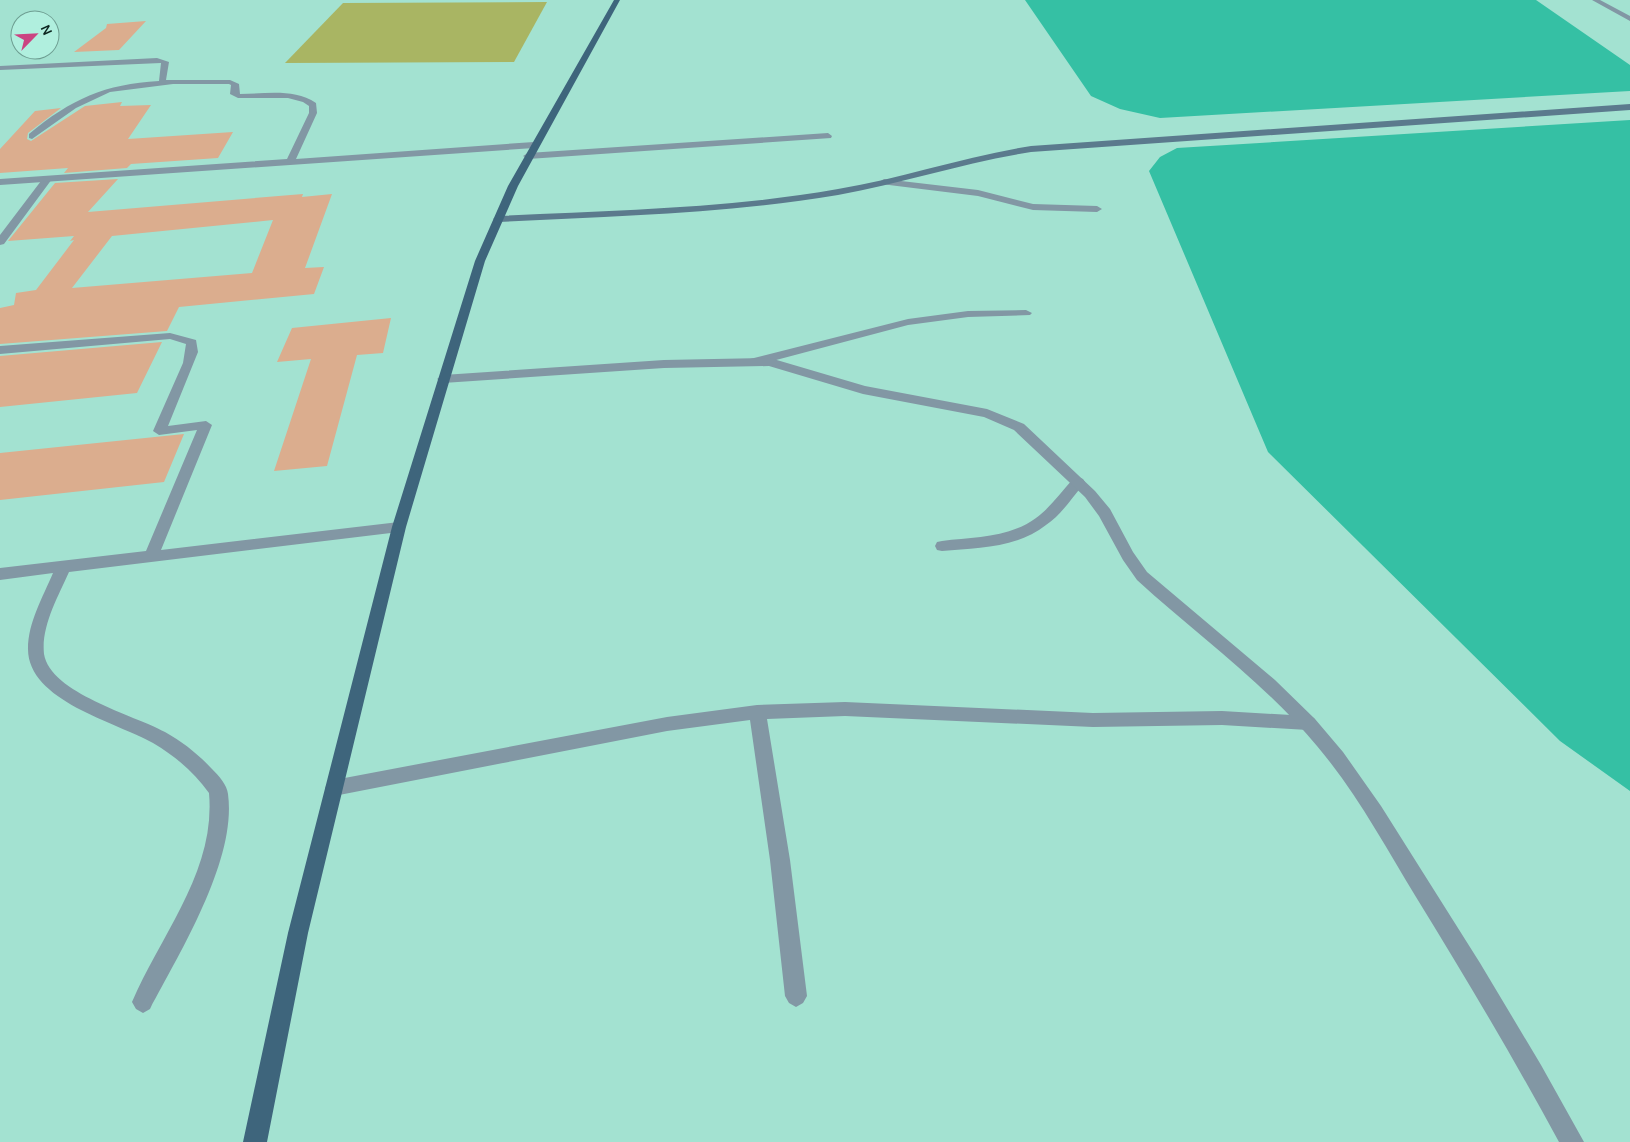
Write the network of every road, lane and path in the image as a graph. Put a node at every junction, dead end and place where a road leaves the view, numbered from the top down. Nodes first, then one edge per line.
1 (617, 0) edge
2 (1595, 0) edge
3 (1630, 19) edge
4 (0, 68) edge
5 (170, 83) junction
6 (1630, 107) edge
7 (32, 136) dead end
8 (828, 136) dead end
9 (531, 151) junction
10 (290, 162) junction
11 (47, 179) junction
12 (0, 182) edge
13 (884, 182) junction
14 (1097, 208) dead end
15 (498, 219) junction
16 (0, 242) edge
17 (1026, 313) dead end
18 (0, 350) edge
19 (754, 362) junction
20 (443, 379) junction
21 (1078, 482) junction
22 (399, 527) junction
23 (942, 546) dead end
24 (151, 556) junction
25 (62, 567) junction
26 (0, 574) edge
27 (757, 712) junction
28 (1308, 724) junction
29 (334, 788) junction
30 (796, 996) dead end
31 (142, 1002) dead end
32 (255, 1142) edge
33 (1572, 1142) edge

1 - 9 main road
2 - 3 street
4 - 5 street
5 - 7 street
5 - 10 street
6 - 13 street
8 - 9 street
9 - 10 street
9 - 15 main road
10 - 11 street
11 - 12 street
11 - 16 street
13 - 14 street
13 - 15 street
15 - 20 main road
17 - 19 street
18 - 24 street
19 - 20 street
19 - 21 street
20 - 22 main road
21 - 23 street
21 - 28 street
22 - 24 street
22 - 29 main road
24 - 25 street
25 - 26 street
25 - 31 street
27 - 28 street
27 - 29 street
27 - 30 street
28 - 33 street
29 - 32 main road

